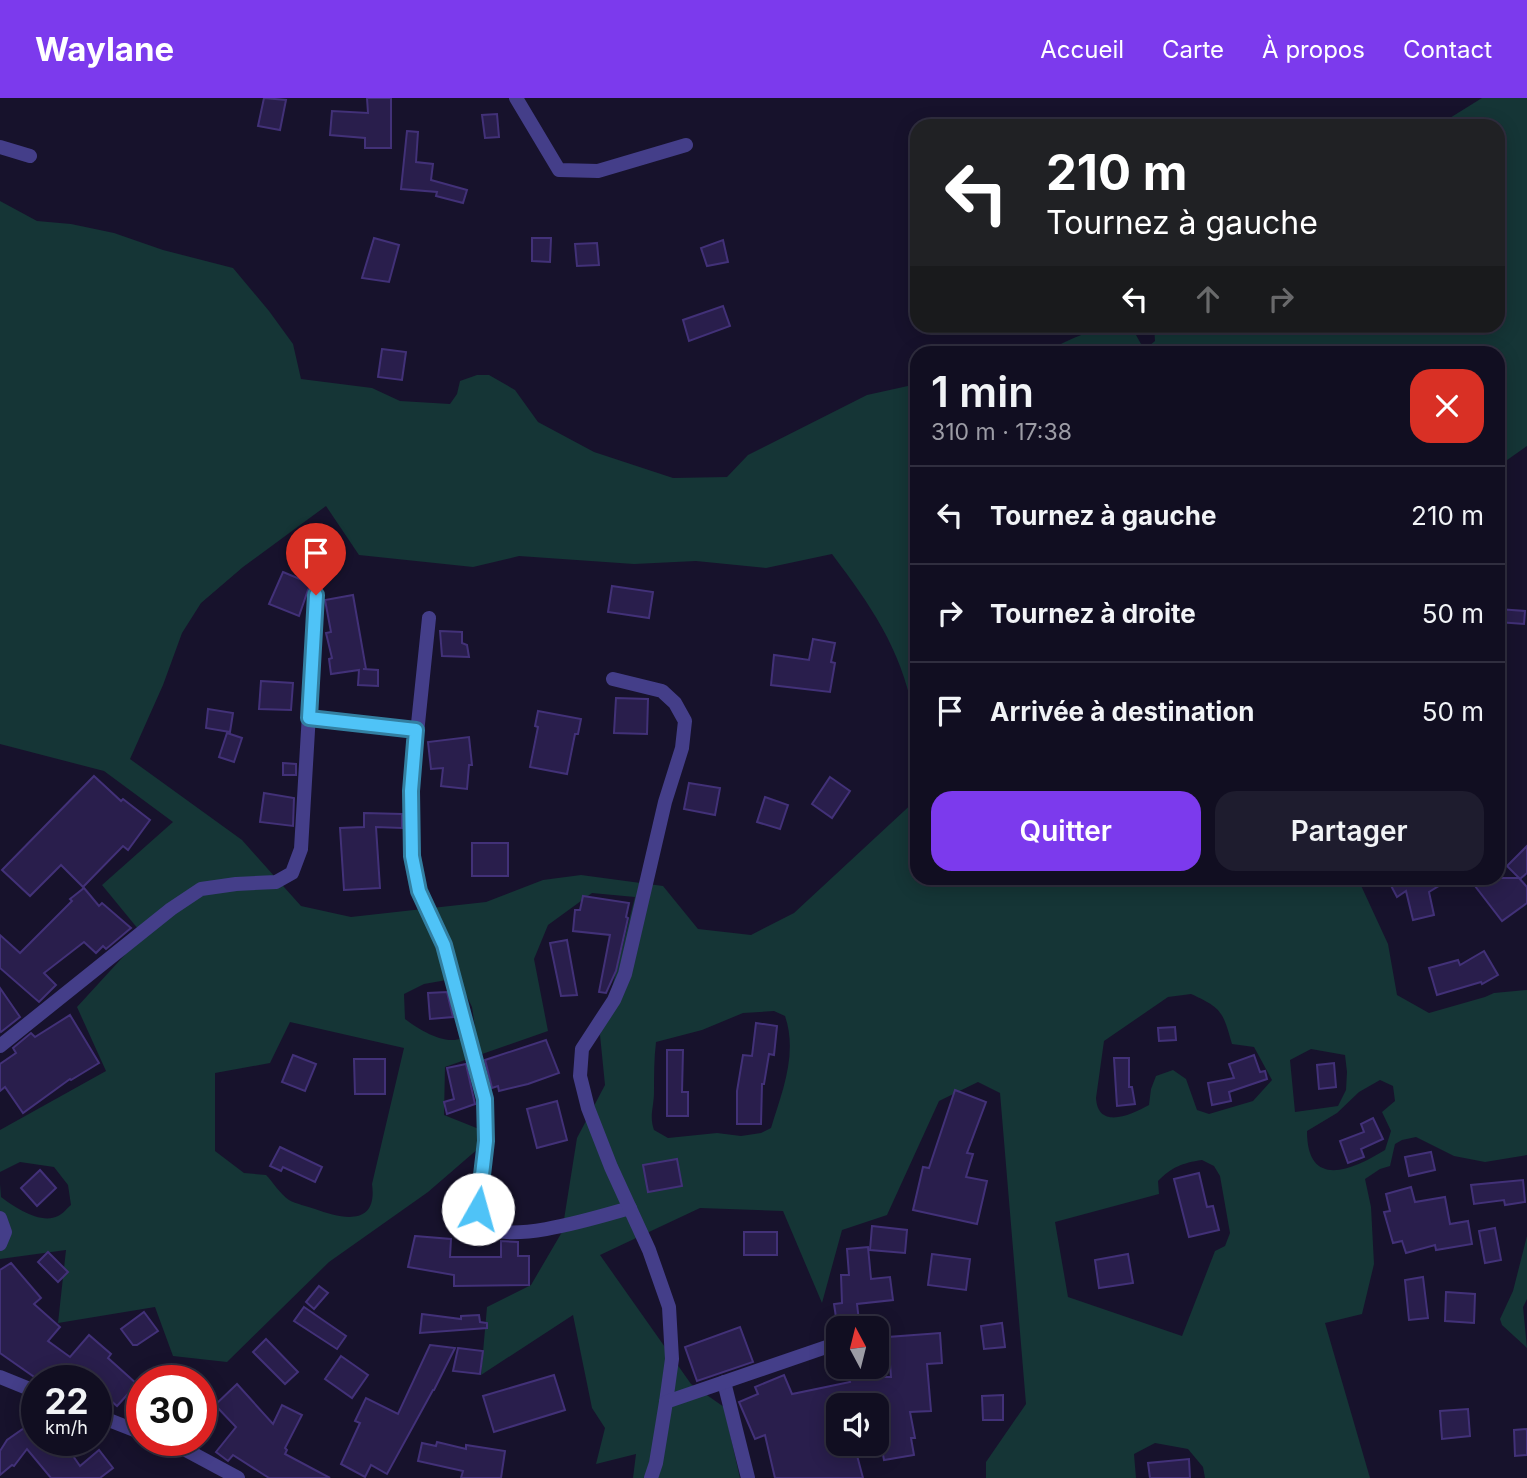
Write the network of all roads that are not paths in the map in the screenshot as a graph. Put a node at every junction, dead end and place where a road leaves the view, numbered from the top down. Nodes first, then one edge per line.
1 (516, 98) edge
2 (686, 145) dead end
3 (0, 147) edge
4 (30, 156) dead end
5 (316, 595) dead end
6 (429, 618) dead end
7 (613, 679) dead end
8 (309, 718) junction
9 (416, 730) junction
10 (0, 1046) edge
11 (630, 1208) junction
12 (0, 1218) edge
13 (0, 1244) edge
14 (826, 1347) edge
15 (0, 1377) edge
16 (724, 1382) junction
17 (21, 1386) edge
18 (666, 1402) junction
19 (197, 1456) edge
20 (238, 1478) edge
21 (651, 1478) edge
22 (748, 1478) edge

1 - 2 street
3 - 4 street
5 - 8 street
6 - 9 street
7 - 11 street
8 - 9 street
8 - 10 street
9 - 11 street
11 - 18 street
12 - 13 street
14 - 16 street
15 - 17 street
16 - 18 street
16 - 22 street
18 - 21 street
19 - 20 street

